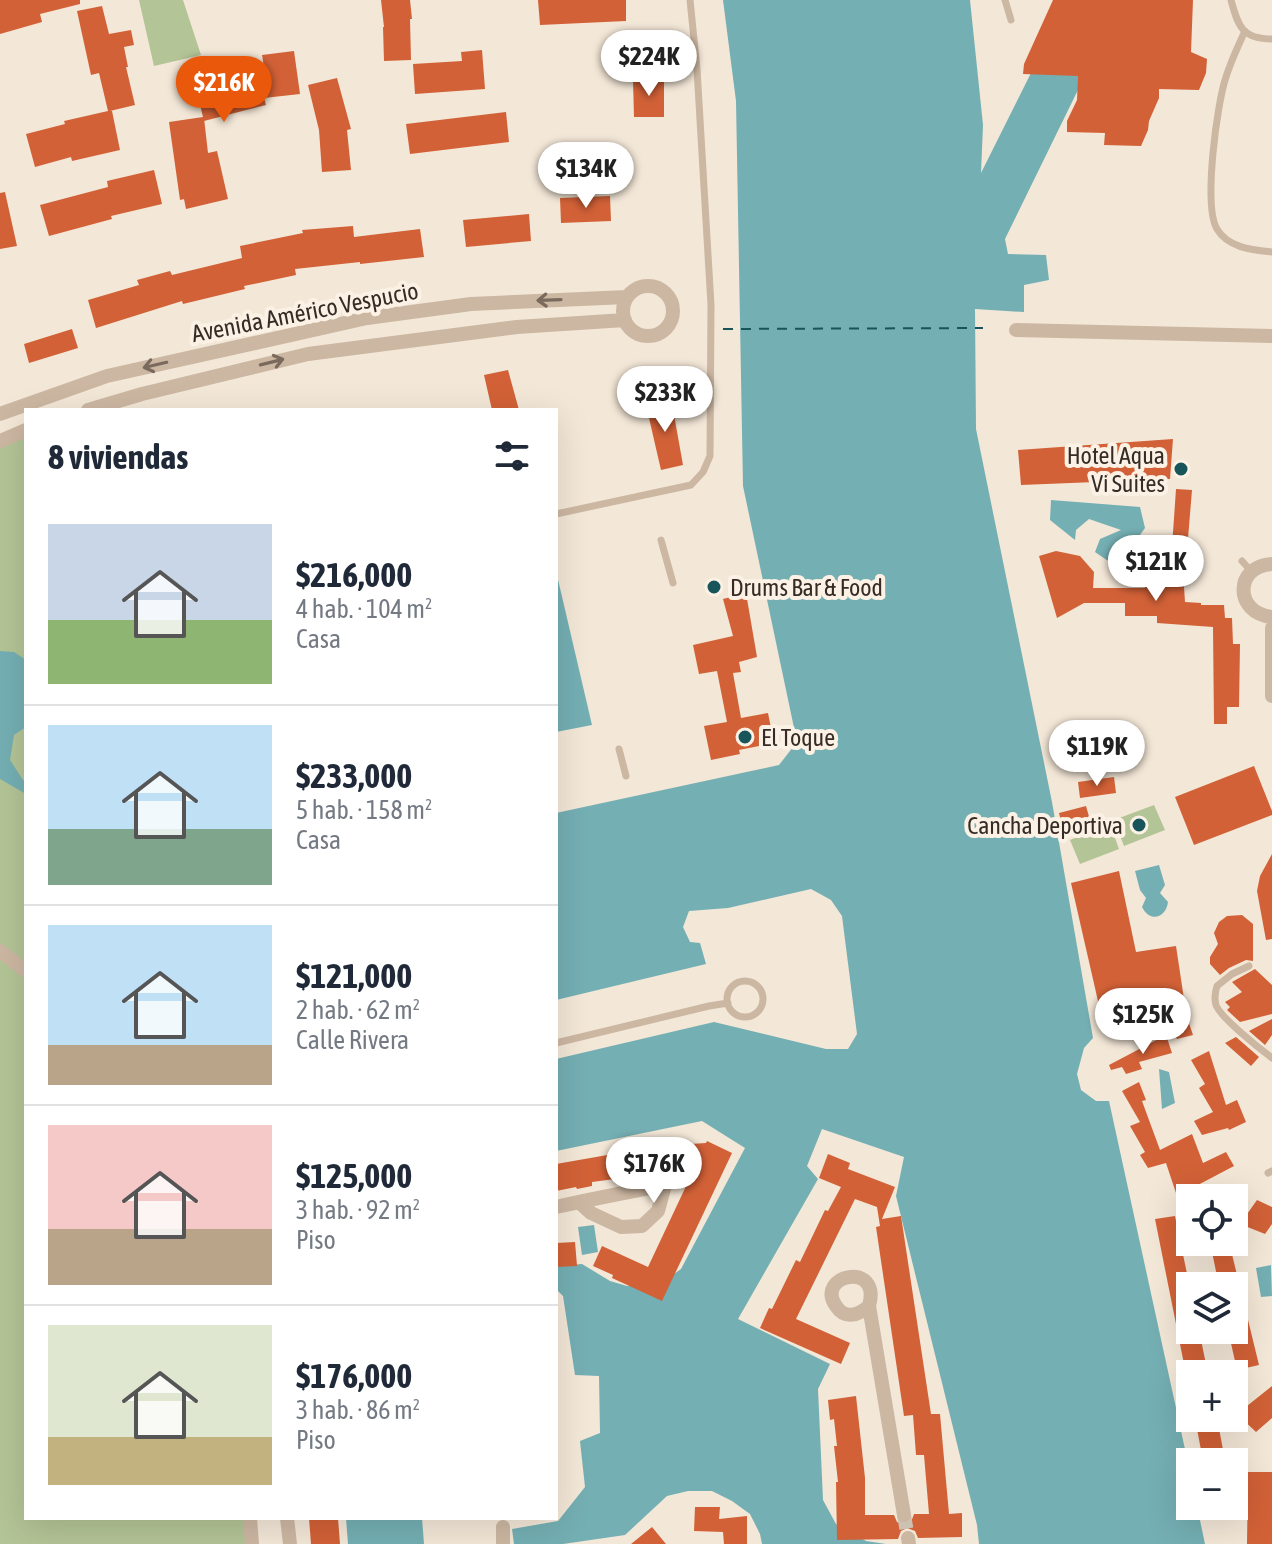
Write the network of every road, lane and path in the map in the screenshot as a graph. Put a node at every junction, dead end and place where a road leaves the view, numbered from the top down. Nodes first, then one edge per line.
1 (690, 0) edge
2 (1005, 0) edge
3 (1231, 0) edge
4 (1011, 20) dead end
5 (1245, 31) junction
6 (1272, 39) edge
7 (1272, 252) edge
8 (627, 297) junction
9 (625, 320) junction
10 (1016, 330) dead end
11 (1272, 336) edge
12 (99, 408) edge
13 (0, 414) edge
14 (24, 431) edge
15 (0, 441) edge
16 (558, 514) edge
17 (661, 540) dead end
18 (1272, 564) edge
19 (673, 583) dead end
20 (1272, 617) edge
21 (1272, 628) edge
22 (1272, 696) edge
23 (619, 749) dead end
24 (626, 776) dead end
25 (0, 951) edge
26 (1249, 966) dead end
27 (24, 969) edge
28 (728, 1003) junction
29 (558, 1043) edge
30 (1272, 1058) edge
31 (579, 1202) junction
32 (558, 1207) edge
33 (869, 1306) dead end
34 (904, 1515) tunnel mouth
35 (250, 1520) edge
36 (287, 1520) edge
37 (503, 1527) dead end
38 (252, 1544) edge
39 (290, 1544) edge
40 (503, 1544) edge

1 - 16 lane
2 - 4 lane
3 - 5 lane
5 - 6 lane
5 - 7 lane
8 - 9 street
8 - 9 street
8 -> 13 street, Avenida Américo Vespucio
12 -> 9 street, Avenida Américo Vespucio
10 - 11 street
14 - 15 street
17 - 19 lane
18 - 20 street
21 - 22 street
23 - 24 lane
25 - 27 street
26 - 30 lane
28 - 28 lane
28 - 29 lane
31 - 31 street
31 - 32 street
33 - 34 street
35 - 38 street
36 - 39 street
37 - 40 street

